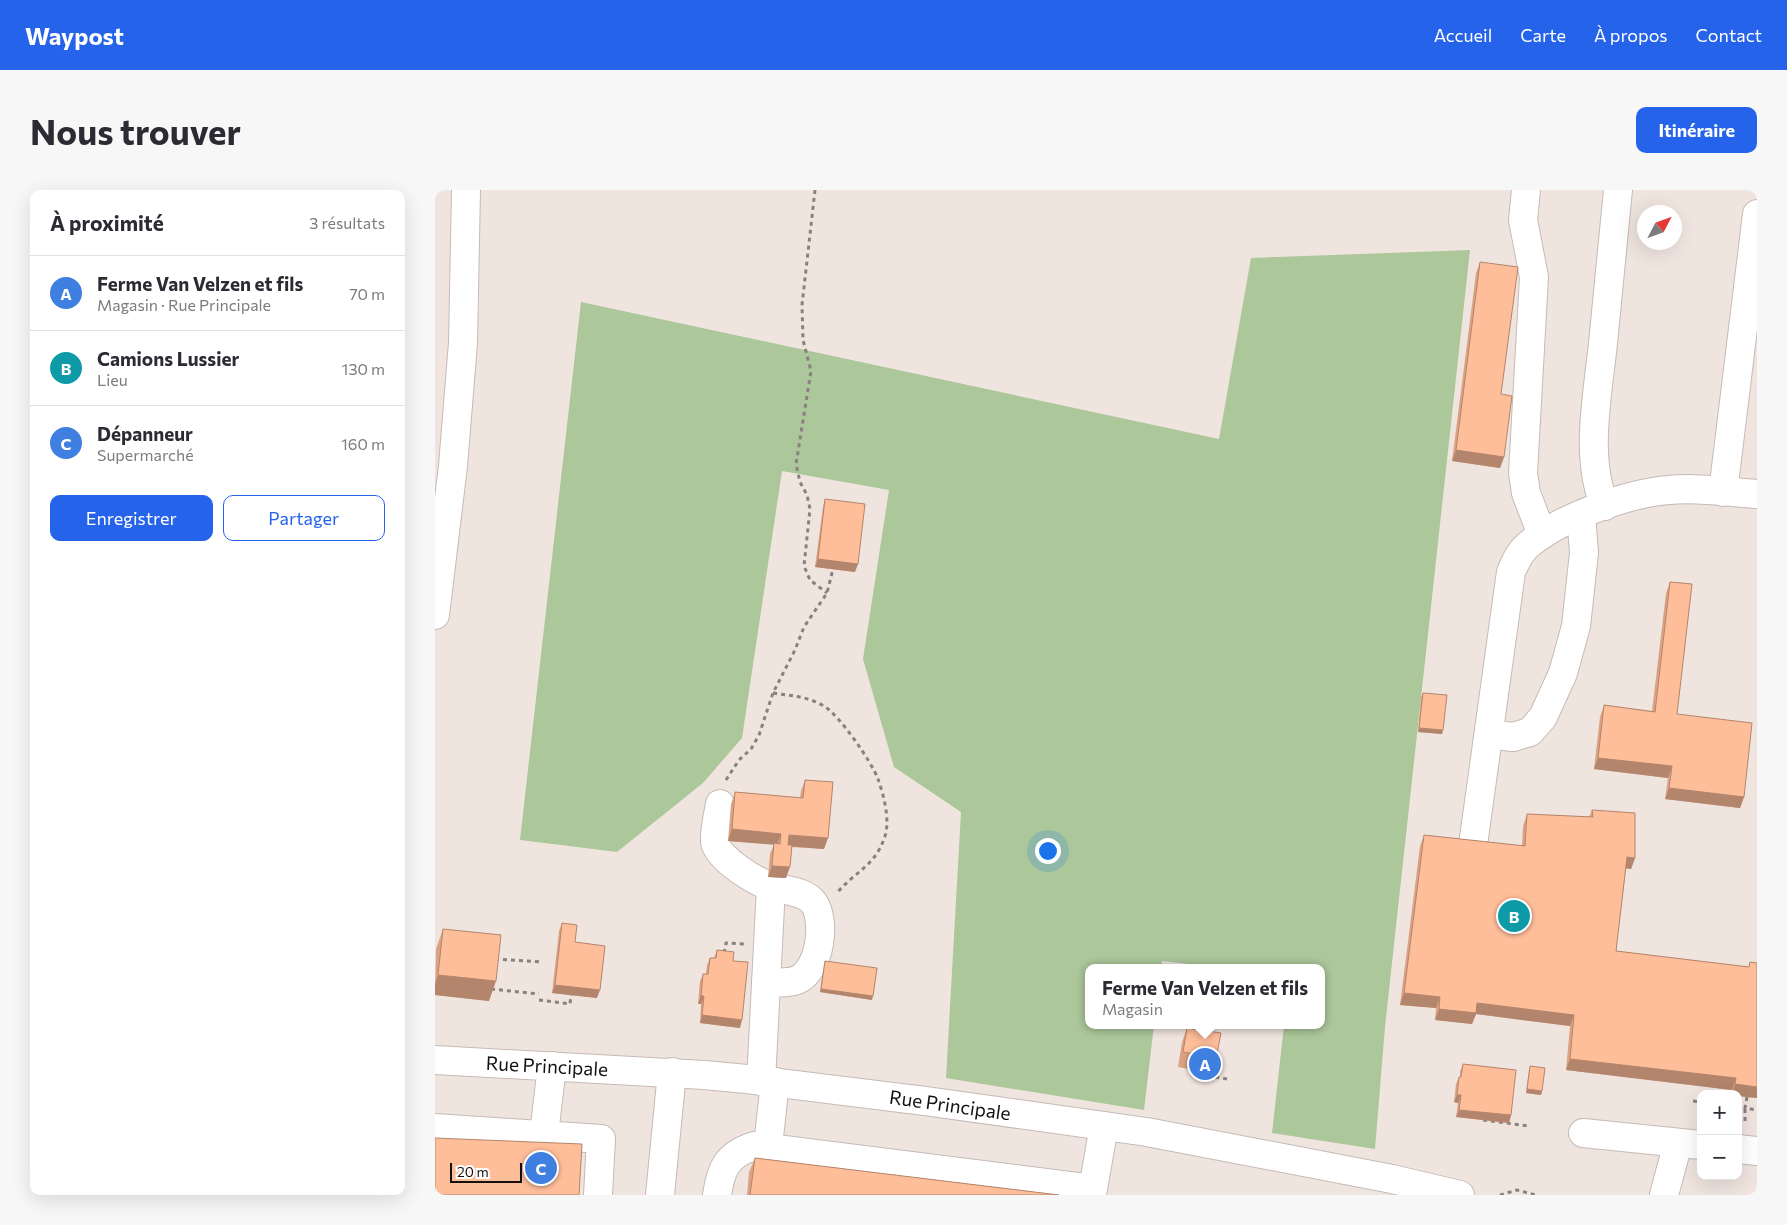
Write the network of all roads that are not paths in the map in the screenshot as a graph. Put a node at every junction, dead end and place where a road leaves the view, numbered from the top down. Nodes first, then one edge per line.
1 (466, 190) edge
2 (1525, 190) edge
3 (1618, 190) edge
4 (1757, 214) edge
5 (1723, 492) junction
6 (1757, 494) edge
7 (442, 497) edge
8 (1593, 510) junction
9 (1542, 535) junction
10 (435, 614) edge
11 (1489, 734) junction
12 (722, 816) road end
13 (1472, 852) edge
14 (771, 887) junction
15 (766, 982) junction
16 (435, 1060) edge
17 (552, 1066) junction
18 (672, 1072) junction
19 (768, 1081) junction
20 (1104, 1126) junction
21 (435, 1128) edge
22 (1583, 1133) dead end
23 (544, 1134) junction
24 (1689, 1144) edge
25 (768, 1146) junction
26 (1742, 1149) edge
27 (1757, 1151) edge
28 (1096, 1192) edge
29 (598, 1195) edge
30 (660, 1195) edge
31 (717, 1195) edge
32 (1460, 1195) edge
33 (1664, 1195) edge

1 - 7 main road
2 - 9 main road
3 - 8 main road
4 - 5 main road
5 - 6 main road
5 - 8 main road
7 - 10 main road
8 - 9 main road
8 - 11 main road
9 - 11 main road
11 - 13 main road
12 - 14 main road
14 - 15 main road
14 - 15 main road
15 - 19 main road
16 - 17 main road, Rue Principale
17 - 18 main road, Rue Principale
17 - 23 main road
18 - 19 main road, Rue Principale
18 - 30 main road
19 - 20 main road, Rue Principale
19 - 25 main road
20 - 28 main road
20 - 32 main road, Rue Principale
21 - 23 main road
22 - 24 main road
23 - 29 main road
24 - 33 main road
25 - 28 main road
25 - 31 main road
26 - 27 main road

